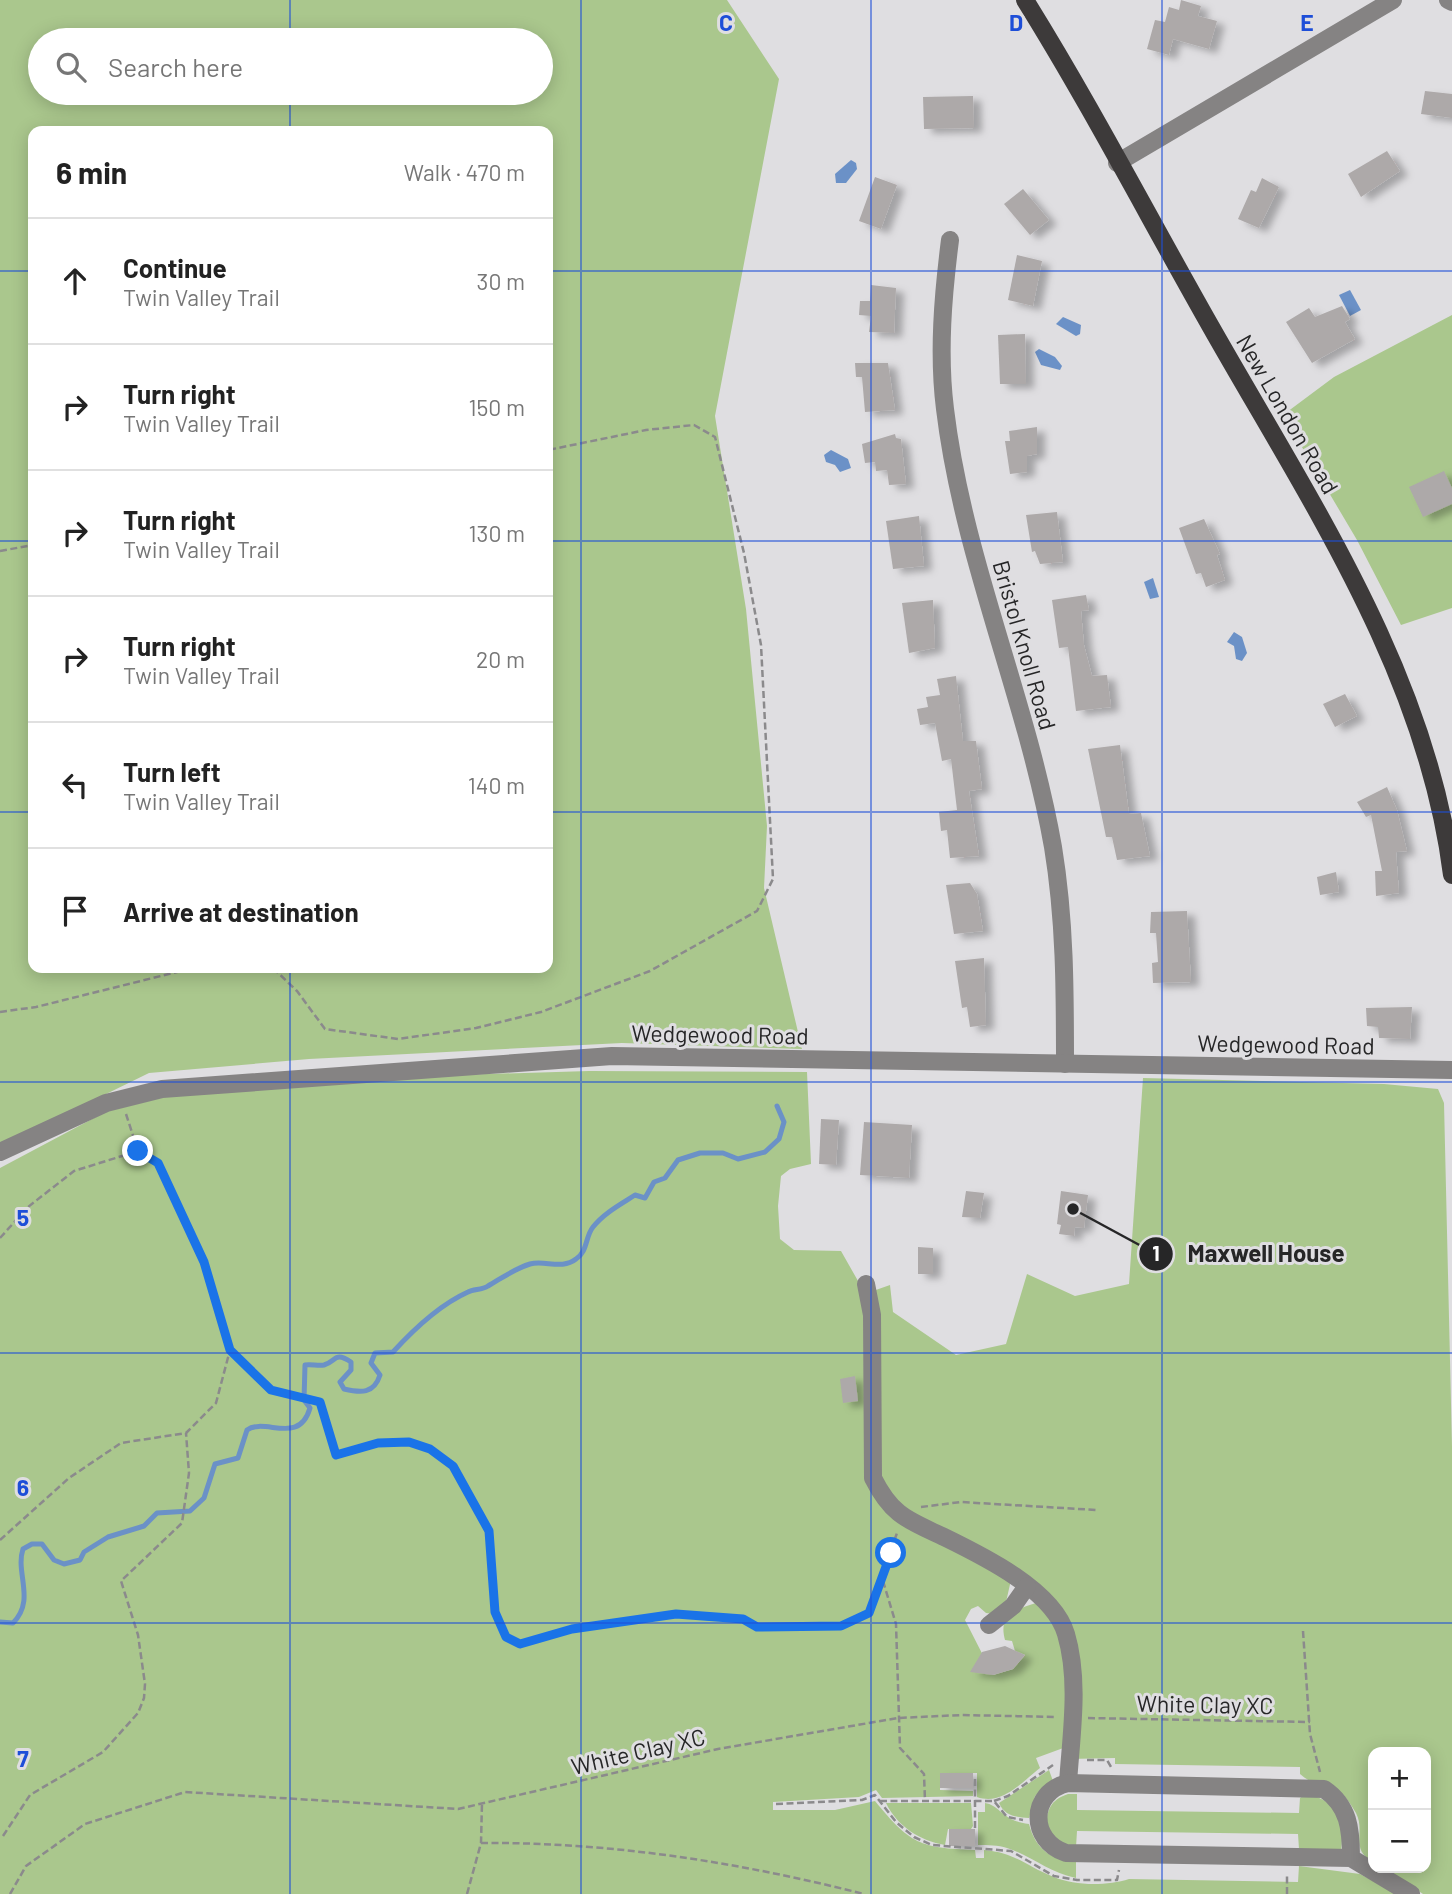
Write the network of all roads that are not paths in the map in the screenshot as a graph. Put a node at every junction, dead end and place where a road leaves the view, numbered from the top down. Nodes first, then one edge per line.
1 (1025, 0) edge
2 (1393, 0) edge
3 (1117, 163) junction
4 (950, 240) dead end
5 (1452, 875) edge
6 (1065, 1065) junction
7 (1452, 1070) edge
8 (0, 1153) edge
9 (866, 1284) dead end
10 (1027, 1586) junction
11 (989, 1625) dead end
12 (1068, 1783) junction
13 (1352, 1858) junction
14 (1411, 1894) edge

1 - 3 main road, New London Road
2 - 3 street
3 - 5 main road, New London Road
4 - 6 street, Bristol Knoll Road
6 - 7 street, Wedgewood Road
6 - 8 street, Wedgewood Road
9 - 10 street
10 - 11 street
10 - 12 street
12 - 13 street
12 - 13 street
13 - 14 street

